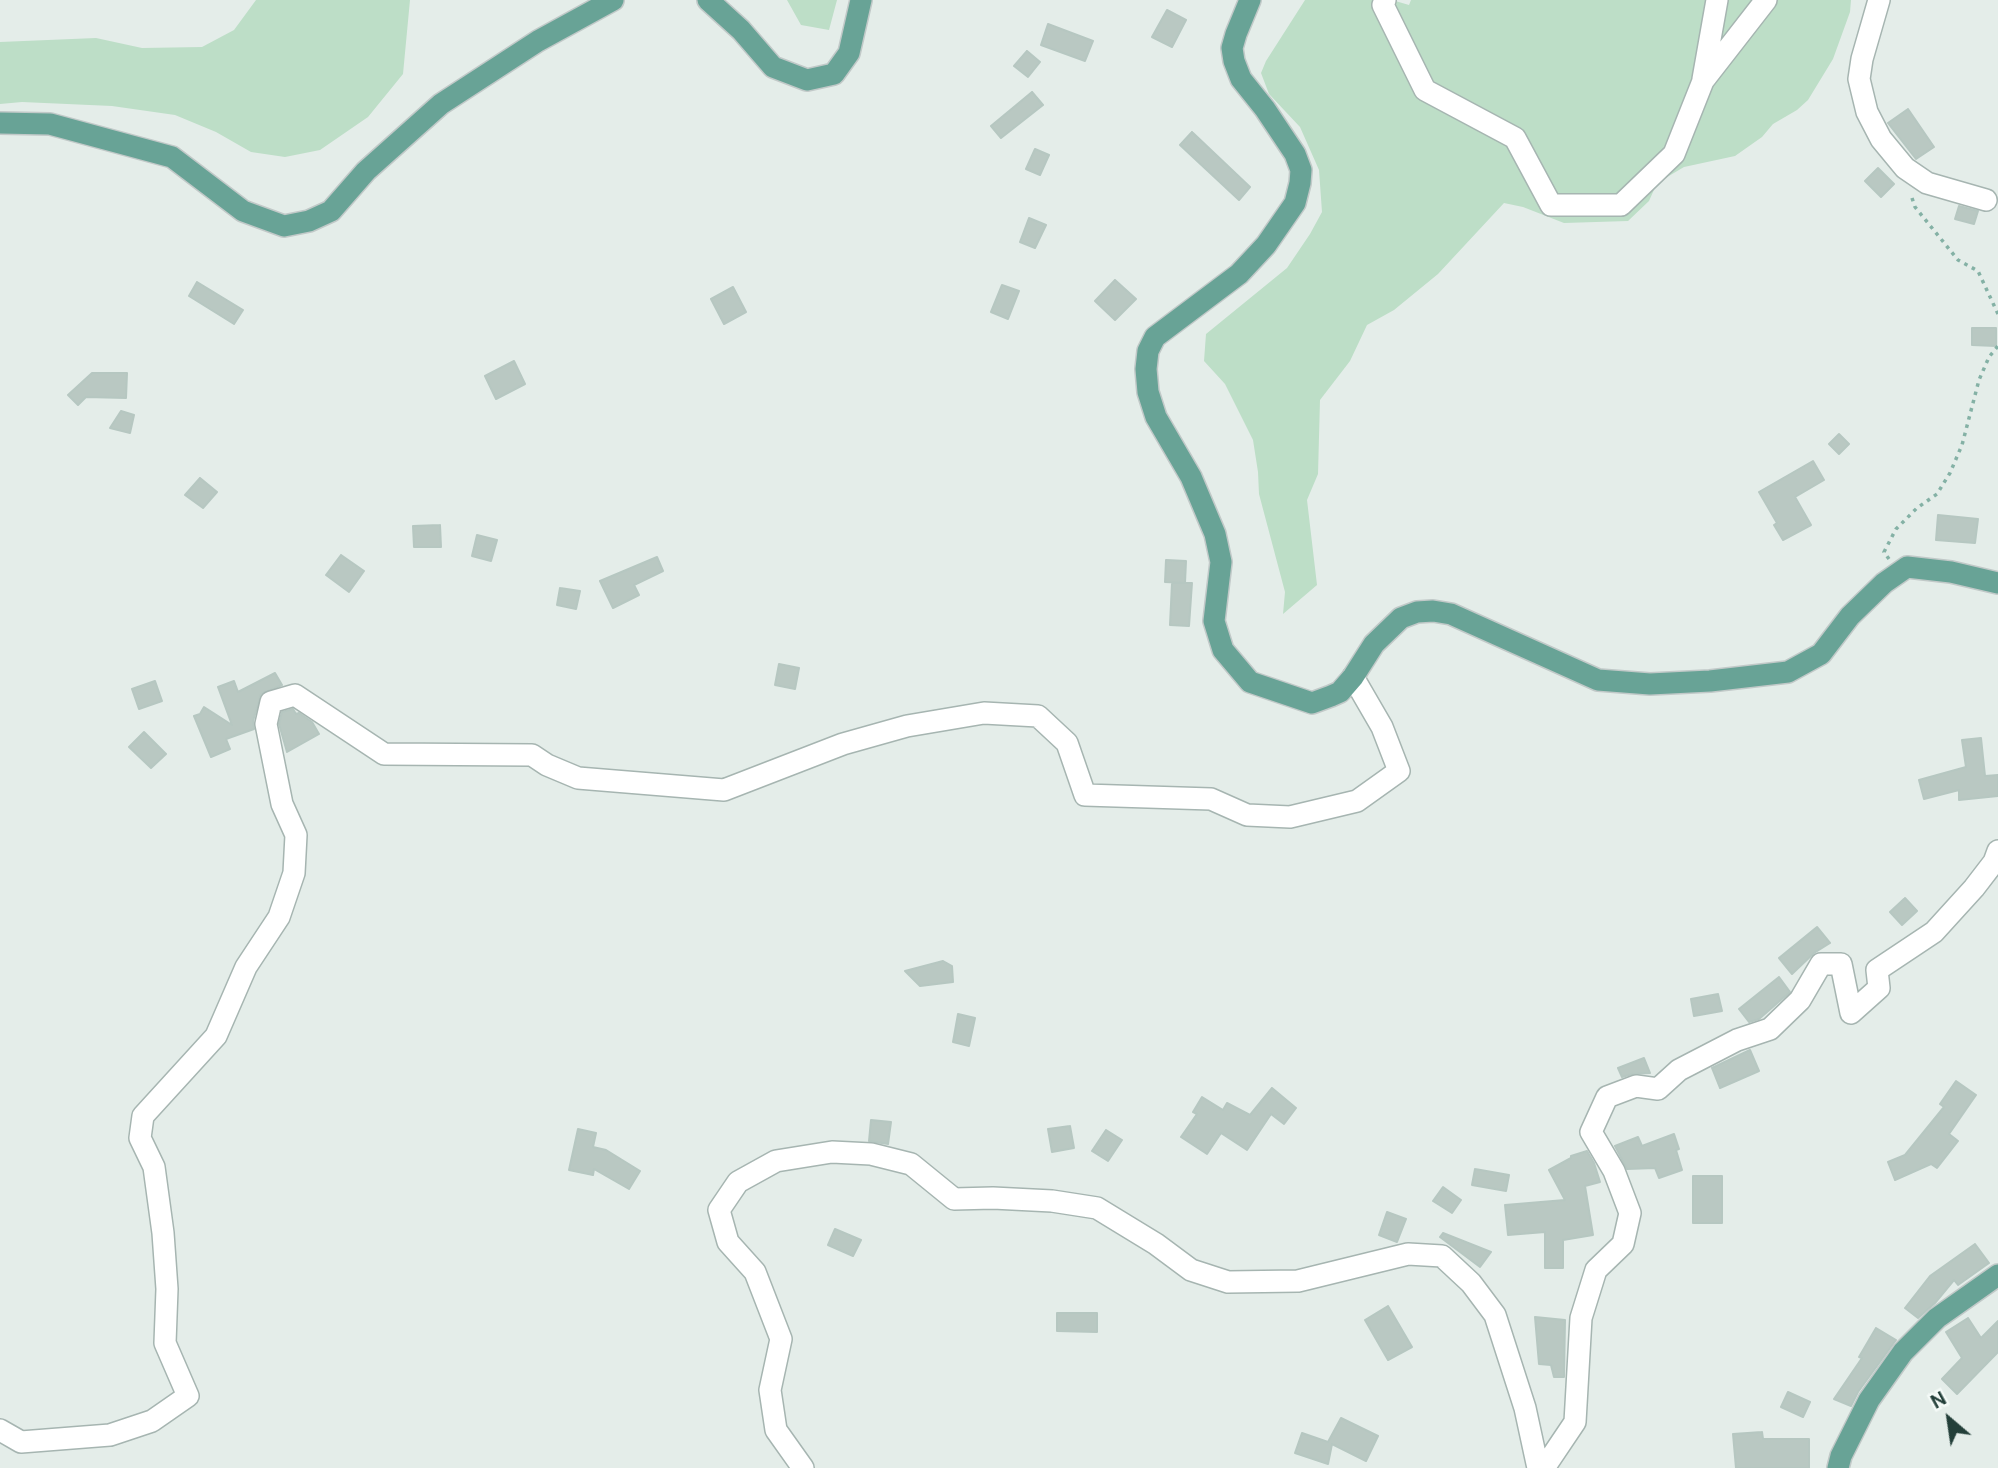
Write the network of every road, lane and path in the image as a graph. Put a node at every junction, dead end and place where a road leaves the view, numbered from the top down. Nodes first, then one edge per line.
1 (613, 0) edge
2 (708, 0) edge
3 (861, 0) edge
4 (1250, 0) edge
5 (1385, 0) edge
6 (1717, 0) edge
7 (1766, 0) edge
8 (1879, 0) edge
9 (1703, 81) junction
10 (0, 123) edge
11 (1905, 168) junction
12 (1986, 200) dead end
13 (1998, 314) edge
14 (1998, 346) edge
15 (1898, 572) junction
16 (1998, 583) edge
17 (1353, 677) junction
18 (1998, 851) edge
19 (1998, 1275) edge
20 (0, 1430) edge
21 (803, 1468) edge
22 (1538, 1468) edge
23 (1544, 1468) edge
24 (1838, 1468) edge

1 - 10 main road
2 - 3 main road
4 - 17 main road
5 - 9 street
6 - 9 street
7 - 9 street
8 - 11 street
11 - 12 street
11 - 13 path
14 - 15 path
15 - 16 main road
15 - 17 main road
17 - 20 street
18 - 23 street
19 - 24 main road
21 - 22 street

